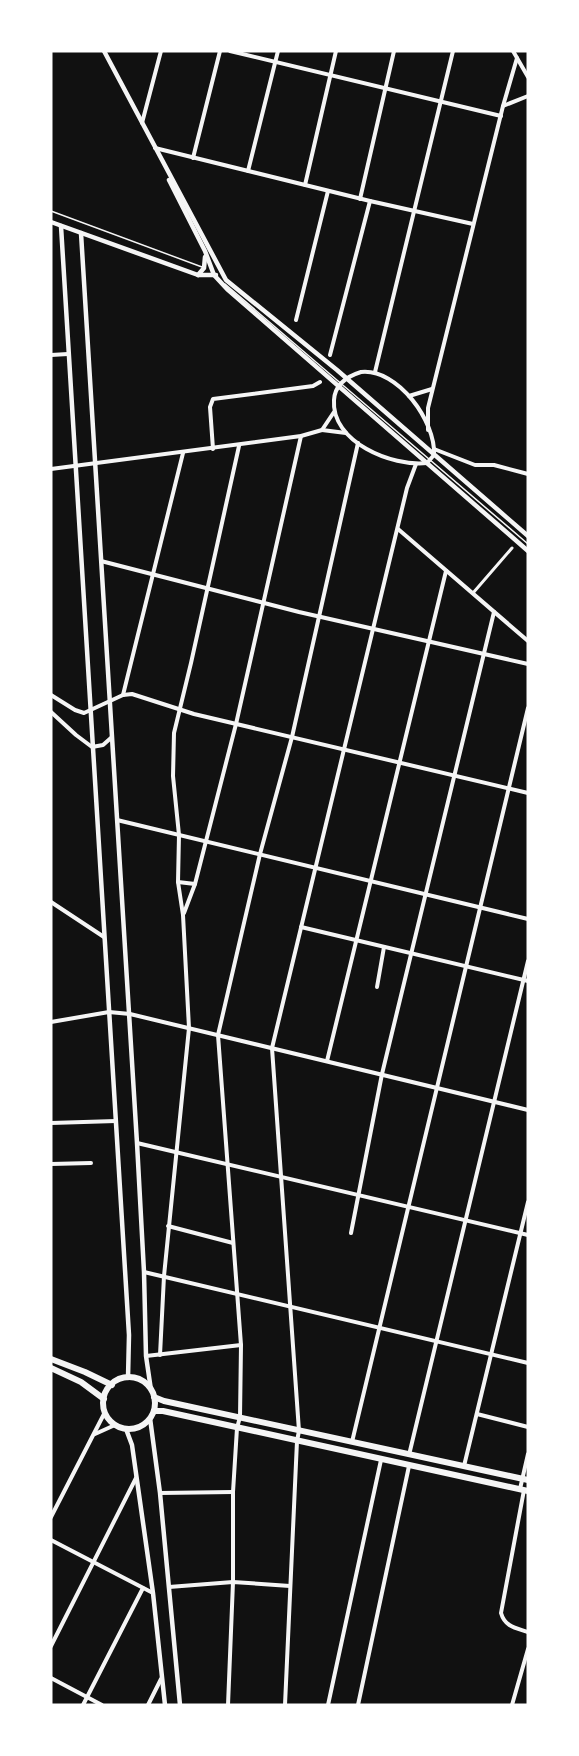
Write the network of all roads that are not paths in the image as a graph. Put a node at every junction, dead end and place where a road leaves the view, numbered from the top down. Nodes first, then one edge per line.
1 (104, 51) edge
2 (161, 51) edge
3 (220, 51) edge
4 (230, 51) edge
5 (278, 51) edge
6 (336, 51) edge
7 (394, 51) edge
8 (453, 51) edge
9 (513, 51) edge
10 (517, 58) junction
11 (275, 62) junction
12 (331, 75) junction
13 (528, 77) edge
14 (386, 88) junction
15 (528, 96) edge
16 (441, 102) junction
17 (503, 106) junction
18 (501, 116) junction
19 (142, 123) junction
20 (155, 148) junction
21 (193, 158) junction
22 (165, 169) junction
23 (248, 171) junction
24 (305, 185) junction
25 (328, 191) junction
26 (360, 199) junction
27 (370, 201) junction
28 (414, 210) junction
29 (51, 211) edge
30 (51, 222) edge
31 (473, 224) junction
32 (61, 226) junction
33 (81, 233) junction
34 (205, 251) junction
35 (204, 268) junction
36 (198, 275) junction
37 (214, 275) junction
38 (226, 280) junction
39 (296, 320) dead end
40 (68, 354) junction
41 (51, 355) edge
42 (330, 355) dead end
43 (375, 372) junction
44 (320, 382) dead end
45 (342, 383) junction
46 (432, 388) junction
47 (409, 396) junction
48 (334, 412) junction
49 (322, 430) junction
50 (428, 430) junction
51 (347, 433) junction
52 (301, 436) junction
53 (358, 443) junction
54 (239, 446) junction
55 (213, 449) junction
56 (183, 453) junction
57 (432, 457) junction
58 (96, 463) junction
59 (416, 464) junction
60 (74, 466) junction
61 (51, 469) edge
62 (528, 474) edge
63 (398, 529) junction
64 (528, 536) edge
65 (528, 544) edge
66 (512, 548) dead end
67 (528, 551) edge
68 (102, 561) junction
69 (446, 571) junction
70 (153, 574) junction
71 (208, 589) junction
72 (473, 593) junction
73 (264, 603) junction
74 (494, 612) junction
75 (318, 616) junction
76 (374, 628) junction
77 (528, 640) edge
78 (429, 641) junction
79 (484, 654) junction
80 (528, 664) edge
81 (51, 694) edge
82 (123, 695) junction
83 (110, 702) junction
84 (528, 708) edge
85 (178, 709) junction
86 (90, 711) junction
87 (51, 712) edge
88 (236, 724) junction
89 (113, 736) junction
90 (292, 737) junction
91 (92, 747) junction
92 (345, 750) junction
93 (398, 762) junction
94 (455, 776) junction
95 (509, 789) junction
96 (528, 793) edge
97 (117, 820) junction
98 (179, 835) junction
99 (205, 841) junction
100 (261, 854) junction
101 (315, 868) junction
102 (372, 881) junction
103 (178, 882) junction
104 (195, 884) junction
105 (426, 894) junction
106 (51, 902) edge
107 (481, 907) junction
108 (183, 915) junction
109 (528, 919) edge
110 (301, 927) junction
111 (104, 936) junction
112 (357, 940) junction
113 (384, 947) junction
114 (412, 953) junction
115 (528, 961) edge
116 (466, 966) junction
117 (526, 981) edge
118 (377, 987) dead end
119 (109, 1012) junction
120 (130, 1014) junction
121 (51, 1022) edge
122 (189, 1028) junction
123 (218, 1035) junction
124 (272, 1048) junction
125 (327, 1061) junction
126 (382, 1074) junction
127 (437, 1088) junction
128 (494, 1101) junction
129 (528, 1110) edge
130 (116, 1121) junction
131 (51, 1123) edge
132 (137, 1143) junction
133 (176, 1152) junction
134 (91, 1163) dead end
135 (51, 1164) edge
136 (227, 1164) junction
137 (280, 1177) junction
138 (357, 1195) junction
139 (528, 1202) edge
140 (409, 1207) junction
141 (465, 1221) junction
142 (168, 1226) junction
143 (351, 1233) dead end
144 (520, 1234) junction
145 (528, 1235) edge
146 (233, 1244) junction
147 (144, 1272) junction
148 (164, 1276) junction
149 (237, 1294) junction
150 (289, 1306) junction
151 (380, 1328) junction
152 (436, 1341) junction
153 (241, 1345) junction
154 (160, 1354) junction
155 (491, 1354) junction
156 (146, 1356) junction
157 (51, 1359) edge
158 (528, 1363) edge
159 (51, 1368) edge
160 (128, 1378) junction
161 (112, 1385) junction
162 (151, 1390) junction
163 (154, 1397) junction
164 (104, 1399) junction
165 (190, 1407) junction
166 (105, 1412) junction
167 (477, 1414) junction
168 (152, 1415) junction
169 (188, 1416) junction
170 (240, 1417) junction
171 (115, 1425) junction
172 (528, 1427) edge
173 (237, 1428) junction
174 (126, 1429) junction
175 (299, 1431) junction
176 (94, 1434) junction
177 (297, 1441) junction
178 (352, 1442) junction
179 (528, 1454) edge
180 (409, 1455) junction
181 (381, 1460) junction
182 (409, 1466) junction
183 (464, 1467) junction
184 (136, 1477) junction
185 (525, 1479) edge
186 (524, 1490) edge
187 (233, 1492) junction
188 (160, 1493) junction
189 (51, 1517) edge
190 (51, 1540) edge
191 (94, 1562) junction
192 (233, 1582) junction
193 (290, 1586) junction
194 (169, 1587) junction
195 (143, 1588) junction
196 (153, 1593) junction
197 (528, 1632) edge
198 (51, 1646) edge
199 (528, 1650) edge
200 (163, 1676) junction
201 (51, 1678) edge
202 (87, 1697) junction
203 (83, 1705) edge
204 (102, 1705) edge
205 (148, 1705) edge
206 (165, 1705) edge
207 (180, 1705) edge
208 (228, 1705) edge
209 (285, 1705) edge
210 (327, 1705) edge
211 (358, 1705) edge
212 (512, 1705) edge

1 - 19 street
2 - 19 street
3 - 21 street
4 - 11 street
5 - 11 street
6 - 12 street
7 - 14 street
8 - 16 street
9 - 10 street
10 - 13 street
10 - 17 street
11 - 12 street
11 - 23 street
12 - 14 street
12 - 24 street
14 - 16 street
14 - 26 street
15 - 17 street
16 - 18 street
16 - 28 street
17 - 18 street
18 - 31 street
19 - 20 street
20 - 21 street
20 - 22 street
21 - 23 street
22 - 34 street
22 - 38 street
23 - 24 street
24 - 25 street
25 - 26 street
25 - 39 street
26 - 27 street
27 - 28 street
27 - 42 street
28 - 31 street
28 - 43 street
29 - 35 lane
30 - 32 street
31 - 46 street
32 - 33 street
32 - 40 street
33 - 36 street
33 - 58 street
34 - 35 street
34 - 37 street
35 - 36 street
35 - 37 lane
36 - 37 street
37 - 38 street
37 - 45 street
38 - 45 street
40 - 41 street
40 - 60 street
43 - 45 street
43 - 47 street
44 - 55 street
45 - 48 street
45 - 57 street
45 - 57 street
46 - 47 street
46 - 50 street
47 - 50 street
48 - 49 street
48 - 51 street
49 - 51 street
49 - 52 street
50 - 57 street
51 - 53 street
52 - 54 street
52 - 73 street
53 - 59 street
53 - 75 street
54 - 55 street
54 - 71 street
55 - 56 street
56 - 58 street
56 - 70 street
57 - 59 street
57 - 62 street
57 - 64 street
57 - 65 lane
57 - 67 street
58 - 60 street
58 - 68 street
59 - 63 street
60 - 61 street
60 - 86 street
63 - 69 street
63 - 76 street
66 - 72 street
68 - 70 street
68 - 83 street
69 - 72 street
69 - 78 street
70 - 71 street
70 - 82 street
71 - 73 street
71 - 85 street
72 - 74 street
73 - 75 street
73 - 88 street
74 - 77 street
74 - 79 street
75 - 76 street
75 - 90 street
76 - 78 street
76 - 92 street
78 - 79 street
78 - 93 street
79 - 80 street
79 - 94 street
81 - 86 street
82 - 83 street
82 - 85 street
83 - 86 street
83 - 89 street
84 - 95 street
85 - 88 street
85 - 98 street
86 - 91 street
87 - 91 street
88 - 90 street
88 - 99 street
89 - 91 street
89 - 97 street
90 - 92 street
90 - 100 street
91 - 111 street
92 - 93 street
92 - 101 street
93 - 94 street
93 - 102 street
94 - 95 street
94 - 105 street
95 - 96 street
95 - 107 street
97 - 98 street
97 - 120 street
98 - 99 street
98 - 103 street
99 - 100 street
99 - 104 street
100 - 101 street
100 - 123 street
101 - 102 street
101 - 110 street
102 - 105 street
102 - 112 street
103 - 104 street
103 - 108 street
104 - 108 street
105 - 107 street
105 - 114 street
106 - 111 street
107 - 109 street
107 - 116 street
108 - 122 street
110 - 112 street
110 - 124 street
111 - 119 street
112 - 113 street
112 - 125 street
113 - 114 street
113 - 118 street
114 - 116 street
114 - 126 street
115 - 117 street
116 - 117 street
116 - 127 street
117 - 128 street
119 - 120 street
119 - 121 street
119 - 130 street
120 - 122 street
120 - 132 street
122 - 123 street
122 - 133 street
123 - 124 street
123 - 136 street
124 - 125 street
124 - 137 street
125 - 126 street
126 - 127 street
126 - 138 street
127 - 128 street
127 - 140 street
128 - 129 street
128 - 141 street
130 - 131 street
130 - 160 street
132 - 133 street
132 - 147 street
133 - 136 street
133 - 142 street
134 - 135 street
136 - 137 street
136 - 146 street
137 - 138 street
137 - 150 street
138 - 140 street
138 - 143 street
139 - 144 street
140 - 141 street
140 - 151 street
141 - 144 street
141 - 152 street
142 - 146 street
142 - 148 street
144 - 145 street
144 - 155 street
146 - 149 street
147 - 148 street
147 - 156 street
148 - 149 street
148 - 154 street
149 - 150 street
149 - 153 street
150 - 151 street
150 - 175 street
151 - 152 street
151 - 178 street
152 - 155 street
152 - 180 street
153 - 154 street
153 - 170 street
154 - 156 street
155 - 158 street
155 - 167 street
156 - 162 street
157 - 161 main road
159 - 164 main road
160 - 161 main road
160 - 162 main road
161 - 164 main road
162 - 163 main road
163 - 165 main road
163 - 168 main road
164 - 166 main road
165 - 169 main road
165 - 170 main road
166 - 171 main road
166 - 176 street
167 - 172 street
167 - 183 street
168 - 169 main road
168 - 174 main road
168 - 188 street
169 - 173 main road
170 - 173 street
170 - 175 main road
171 - 174 main road
171 - 176 street
173 - 177 main road
173 - 187 street
174 - 184 street
175 - 177 street
175 - 178 main road
176 - 189 street
177 - 181 main road
177 - 193 street
178 - 180 main road
179 - 185 street
180 - 183 main road
181 - 182 main road
181 - 210 street
182 - 186 main road
182 - 211 street
183 - 185 main road
184 - 191 street
184 - 196 street
185 - 186 street
186 - 197 street
187 - 188 street
187 - 192 street
188 - 194 street
190 - 191 street
191 - 195 street
191 - 198 street
192 - 193 street
192 - 194 street
192 - 208 street
193 - 209 street
194 - 207 street
195 - 196 street
195 - 202 street
196 - 200 street
199 - 212 street
200 - 205 street
200 - 206 street
201 - 202 street
202 - 203 street
202 - 204 street

